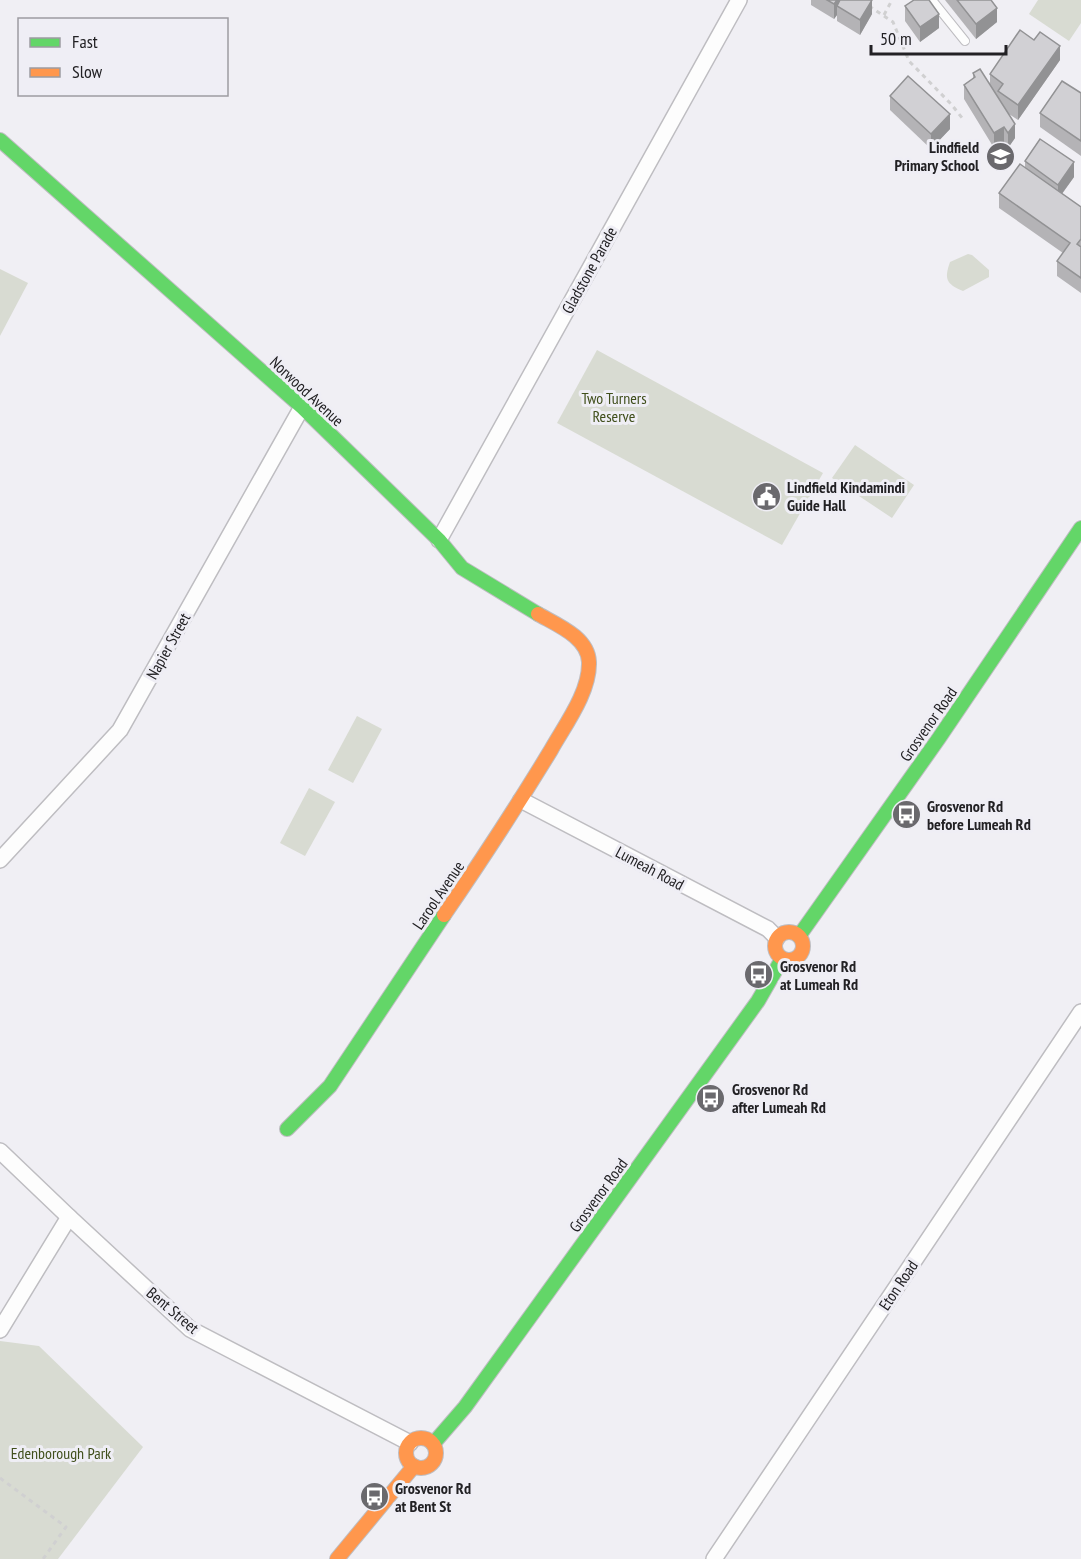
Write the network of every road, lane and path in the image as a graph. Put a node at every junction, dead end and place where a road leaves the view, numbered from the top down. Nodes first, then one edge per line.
1 (739, 0) edge
2 (892, 0) edge
3 (932, 0) edge
4 (868, 5) edge
5 (884, 15) junction
6 (965, 41) dead end
7 (963, 119) dead end
8 (0, 140) edge
9 (302, 408) junction
10 (1081, 528) edge
11 (439, 540) junction
12 (589, 662) joint
13 (521, 800) junction
14 (0, 860) edge
15 (799, 936) junction
16 (777, 938) junction
17 (782, 959) junction
18 (1081, 1012) edge
19 (286, 1129) dead end
20 (0, 1151) edge
21 (69, 1217) junction
22 (0, 1330) edge
23 (410, 1443) junction
24 (433, 1444) junction
25 (414, 1466) junction
26 (0, 1478) edge
27 (43, 1559) edge
28 (337, 1559) edge
29 (714, 1559) edge

1 - 11 street, Gladstone Parade
2 - 5 path
3 - 6 lane
4 - 5 path
5 - 7 path
8 - 9 street, Norwood Avenue
9 - 11 street, Norwood Avenue
9 - 14 street, Napier Street
10 - 15 street, Grosvenor Road
11 - 12 street, Norwood Avenue
12 - 13 street, Larool Avenue
13 - 16 street, Lumeah Road
13 - 19 street, Larool Avenue
15 - 16 street
15 - 17 street
16 - 17 street
17 - 24 street, Grosvenor Road
18 - 29 street, Eton Road
20 - 21 street, Bent Street
21 - 22 street
21 - 23 street, Bent Street
23 - 24 street
23 - 25 street
24 - 25 street
25 - 28 street
26 - 27 path

